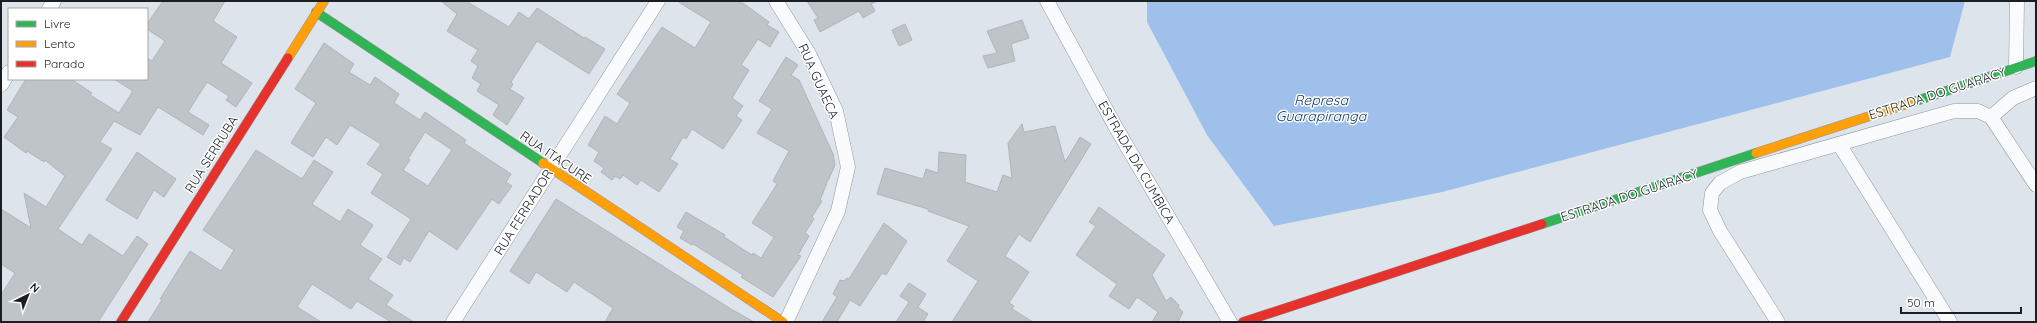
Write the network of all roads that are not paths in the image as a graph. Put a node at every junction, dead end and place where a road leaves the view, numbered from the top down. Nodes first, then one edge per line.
1 (324, 1) edge
2 (658, 1) edge
3 (776, 1) edge
4 (1047, 1) edge
5 (2017, 1) edge
6 (316, 12) junction
7 (2036, 60) edge
8 (2016, 67) junction
9 (8, 74) edge
10 (1, 84) edge
11 (2036, 88) edge
12 (1991, 116) junction
13 (1839, 144) junction
14 (550, 169) junction
15 (2036, 185) edge
16 (121, 322) edge
17 (453, 322) edge
18 (783, 322) edge
19 (786, 322) edge
20 (1230, 322) edge
21 (1243, 322) edge
22 (1778, 322) edge
23 (1950, 322) edge

1 - 6 street, RUA SERRUBA
2 - 14 street, RUA FERRADOR
3 - 19 street, RUA GUAECA
4 - 20 street, ESTRADA DA CUMBICA
5 - 8 street, ESTRADA DO GUARACY
6 - 14 street, RUA ITACURE
6 - 16 street, RUA SERRUBA
7 - 8 street, ESTRADA DO GUARACY
8 - 21 street, ESTRADA DO GUARACY
9 - 10 street
11 - 12 street
12 - 13 street
12 - 15 street
13 - 22 street
13 - 23 street
14 - 17 street, RUA FERRADOR
14 - 18 street, RUA ITACURE

